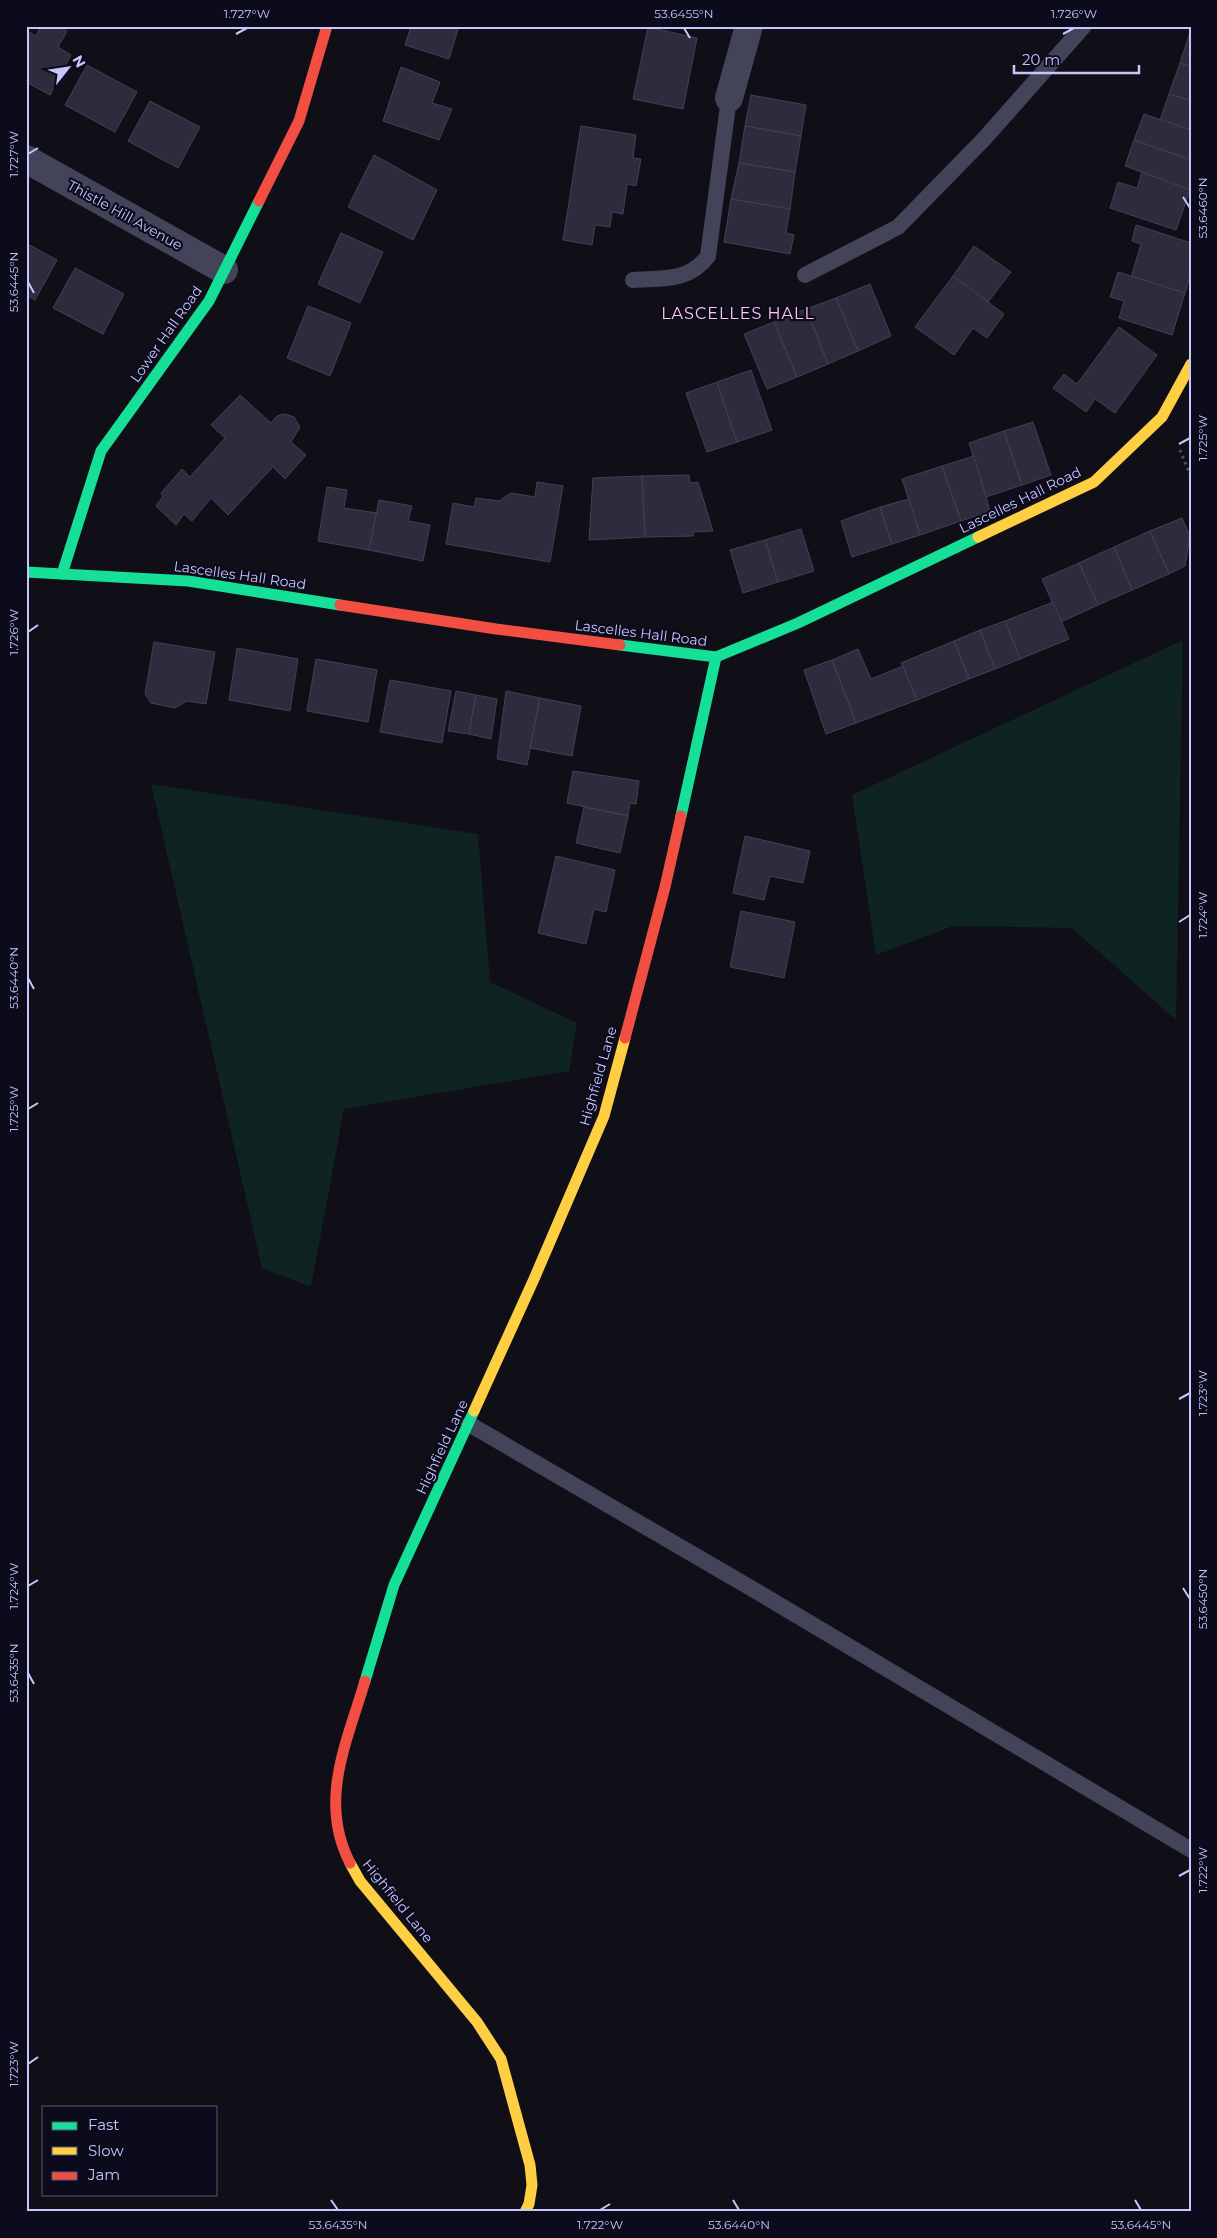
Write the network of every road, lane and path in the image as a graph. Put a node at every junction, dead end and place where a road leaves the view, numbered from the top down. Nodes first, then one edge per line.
1 (327, 26) edge
2 (749, 26) edge
3 (1084, 26) edge
4 (728, 98) joint
5 (26, 159) edge
6 (224, 270) junction
7 (805, 275) dead end
8 (633, 280) dead end
9 (1191, 364) edge
10 (26, 572) edge
11 (62, 574) junction
12 (716, 657) junction
13 (1191, 799) edge
14 (1191, 822) edge
15 (469, 1424) junction
16 (1191, 1850) edge
17 (525, 2212) edge

1 - 6 street, Lower Hall Road
2 - 4 street
3 - 7 lane
4 - 8 lane
5 - 6 street, Thistle Hill Avenue
6 - 11 street, Lower Hall Road
9 - 12 street, Lascelles Hall Road
10 - 11 street, Lascelles Hall Road
11 - 12 street, Lascelles Hall Road
12 - 15 street, Highfield Lane
13 - 14 path
15 - 16 lane
15 - 17 street, Highfield Lane

